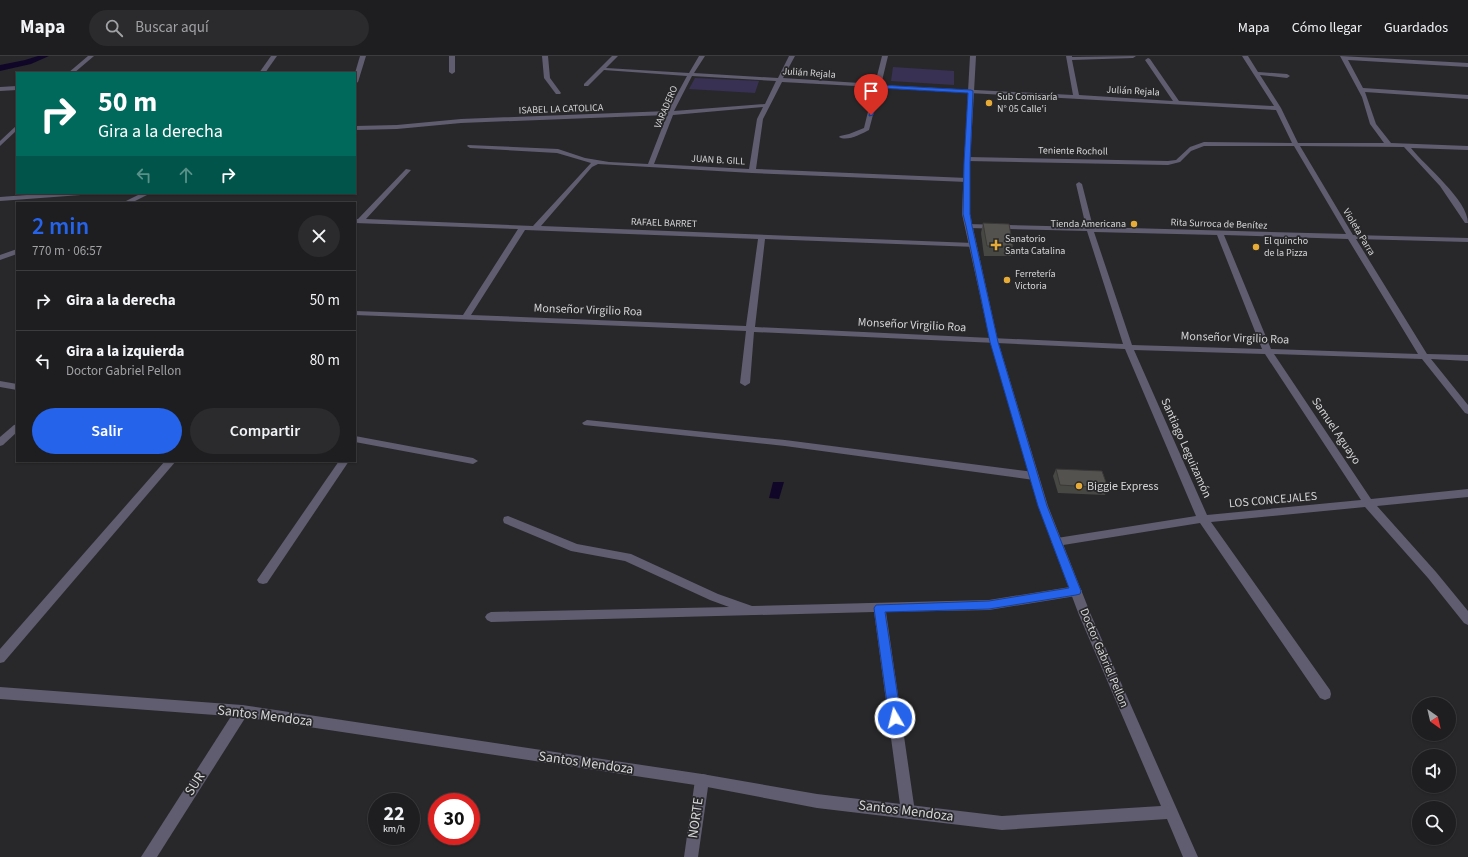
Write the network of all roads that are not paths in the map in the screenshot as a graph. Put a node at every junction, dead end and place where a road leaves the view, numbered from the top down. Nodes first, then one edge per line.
1 (90, 56) edge
2 (274, 56) edge
3 (363, 56) edge
4 (452, 56) edge
5 (545, 56) edge
6 (615, 56) edge
7 (702, 56) edge
8 (792, 56) edge
9 (885, 56) edge
10 (973, 56) edge
11 (1133, 56) edge
12 (1245, 56) edge
13 (1344, 57) edge
14 (1069, 58) edge
15 (1463, 58) dead end
16 (1148, 60) dead end
17 (1468, 65) edge
18 (604, 69) junction
19 (72, 72) edge
20 (262, 72) edge
21 (452, 72) dead end
22 (1255, 73) junction
23 (690, 74) junction
24 (1287, 76) dead end
25 (356, 79) edge
26 (780, 80) junction
27 (586, 85) dead end
28 (878, 86) junction
29 (16, 88) edge
30 (0, 89) edge
31 (1361, 90) junction
32 (971, 91) junction
33 (558, 93) dead end
34 (1076, 97) junction
35 (1468, 97) edge
36 (1178, 103) junction
37 (768, 105) junction
38 (1278, 108) junction
39 (671, 114) junction
40 (16, 128) edge
41 (356, 128) edge
42 (842, 137) dead end
43 (0, 144) edge
44 (1296, 145) junction
45 (1389, 145) junction
46 (470, 146) dead end
47 (1406, 146) junction
48 (1468, 148) edge
49 (967, 159) junction
50 (597, 162) junction
51 (650, 166) junction
52 (408, 170) dead end
53 (752, 171) junction
54 (967, 180) junction
55 (1079, 184) dead end
56 (68, 194) edge
57 (146, 194) edge
58 (0, 199) edge
59 (127, 202) edge
60 (357, 221) edge
61 (1468, 221) edge
62 (969, 226) junction
63 (522, 227) junction
64 (536, 228) junction
65 (1090, 229) junction
66 (1220, 234) junction
67 (762, 237) junction
68 (1351, 237) junction
69 (1468, 240) edge
70 (973, 245) junction
71 (16, 251) edge
72 (0, 258) edge
73 (356, 313) edge
74 (466, 317) junction
75 (750, 329) junction
76 (994, 342) junction
77 (1128, 347) junction
78 (1267, 350) junction
79 (1424, 356) junction
80 (1468, 358) edge
81 (745, 383) dead end
82 (0, 384) edge
83 (16, 387) edge
84 (1468, 411) edge
85 (587, 424) dead end
86 (16, 428) edge
87 (356, 441) edge
88 (0, 443) edge
89 (473, 461) dead end
90 (170, 462) edge
91 (343, 462) edge
92 (1034, 476) junction
93 (1468, 493) edge
94 (1369, 504) junction
95 (1203, 519) junction
96 (508, 520) dead end
97 (1057, 542) junction
98 (262, 580) dead end
99 (1076, 591) junction
100 (879, 608) junction
101 (755, 611) junction
102 (491, 618) dead end
103 (1468, 620) edge
104 (0, 658) edge
105 (0, 693) edge
106 (1325, 694) dead end
107 (242, 712) junction
108 (702, 780) junction
109 (908, 812) junction
110 (1172, 812) junction
111 (148, 857) edge
112 (691, 857) edge
113 (1191, 857) edge

1 - 19 street
2 - 20 street
3 - 25 street
4 - 21 street
5 - 33 street
6 - 18 street
7 - 23 street, VARADERO
8 - 26 street
9 - 28 street
10 - 32 street, Doctor Gabriel Pellon
11 - 14 street
12 - 22 street, Violeta Parra
13 - 17 street
13 - 31 street
14 - 34 street
15 - 17 street
16 - 36 street
18 - 23 street, Julián Rejala
18 - 27 street
22 - 24 street
22 - 38 street, Violeta Parra
23 - 26 street, Julián Rejala
23 - 39 street, VARADERO
26 - 28 street, Julián Rejala
26 - 37 street
28 - 32 street, Julián Rejala
28 - 42 street
29 - 30 street
31 - 35 street
31 - 45 street
32 - 34 street, Julián Rejala
32 - 49 street, Doctor Gabriel Pellon
34 - 36 street, Julián Rejala
36 - 38 street, Julián Rejala
37 - 39 street, ISABEL LA CATOLICA
37 - 53 street
38 - 44 street, Violeta Parra
39 - 41 street, ISABEL LA CATOLICA
39 - 51 street, VARADERO
40 - 43 street
44 - 45 street
44 - 49 street, Teniente Rocholl
44 - 68 street, Violeta Parra
45 - 47 street
46 - 50 street, JUAN B. GILL
47 - 48 street
47 - 61 street
49 - 54 street, Doctor Gabriel Pellon
50 - 51 street, JUAN B. GILL
50 - 64 street
51 - 53 street, JUAN B. GILL
52 - 60 street
53 - 54 street, JUAN B. GILL
54 - 62 street, Doctor Gabriel Pellon
55 - 65 street, Santiago Leguizamón
56 - 58 street
57 - 59 street
60 - 63 street, RAFAEL BARRET
62 - 65 street, Rita Surroca de Benítez
62 - 70 street, Doctor Gabriel Pellon
63 - 64 street, RAFAEL BARRET
63 - 74 street
64 - 67 street, RAFAEL BARRET
65 - 66 street, Rita Surroca de Benítez
65 - 77 street, Santiago Leguizamón
66 - 68 street, Rita Surroca de Benítez
66 - 78 street, Samuel Aguayo
67 - 70 street, RAFAEL BARRET
67 - 75 street
68 - 69 street, Rita Surroca de Benítez
68 - 79 street, Violeta Parra
70 - 76 street, Doctor Gabriel Pellon
71 - 72 street
73 - 74 street, Monseñor Virgilio Roa
74 - 75 street, Monseñor Virgilio Roa
75 - 76 street, Monseñor Virgilio Roa
75 - 81 street
76 - 77 street, Monseñor Virgilio Roa
76 - 92 street, Doctor Gabriel Pellon
77 - 78 street, Monseñor Virgilio Roa
77 - 95 street, Santiago Leguizamón
78 - 79 street, Monseñor Virgilio Roa
78 - 94 street, Samuel Aguayo
79 - 80 street, Monseñor Virgilio Roa
79 - 84 street, Violeta Parra
82 - 83 street
85 - 92 street
86 - 88 street
87 - 89 street
90 - 104 street
91 - 98 street
92 - 97 street, Doctor Gabriel Pellon
93 - 94 street, LOS CONCEJALES
94 - 95 street, LOS CONCEJALES
94 - 103 street, Samuel Aguayo
95 - 97 street, LOS CONCEJALES
95 - 106 street, Santiago Leguizamón
96 - 101 street
97 - 99 street, Doctor Gabriel Pellon
99 - 100 street
99 - 110 street, Doctor Gabriel Pellon
100 - 101 street
100 - 109 street
101 - 102 street
105 - 107 street, Santos Mendoza
107 - 108 street, Santos Mendoza
107 - 111 street, SUR
108 - 109 street, Santos Mendoza
108 - 112 street, NORTE
109 - 110 street, Santos Mendoza
110 - 113 street, Doctor Gabriel Pellon

